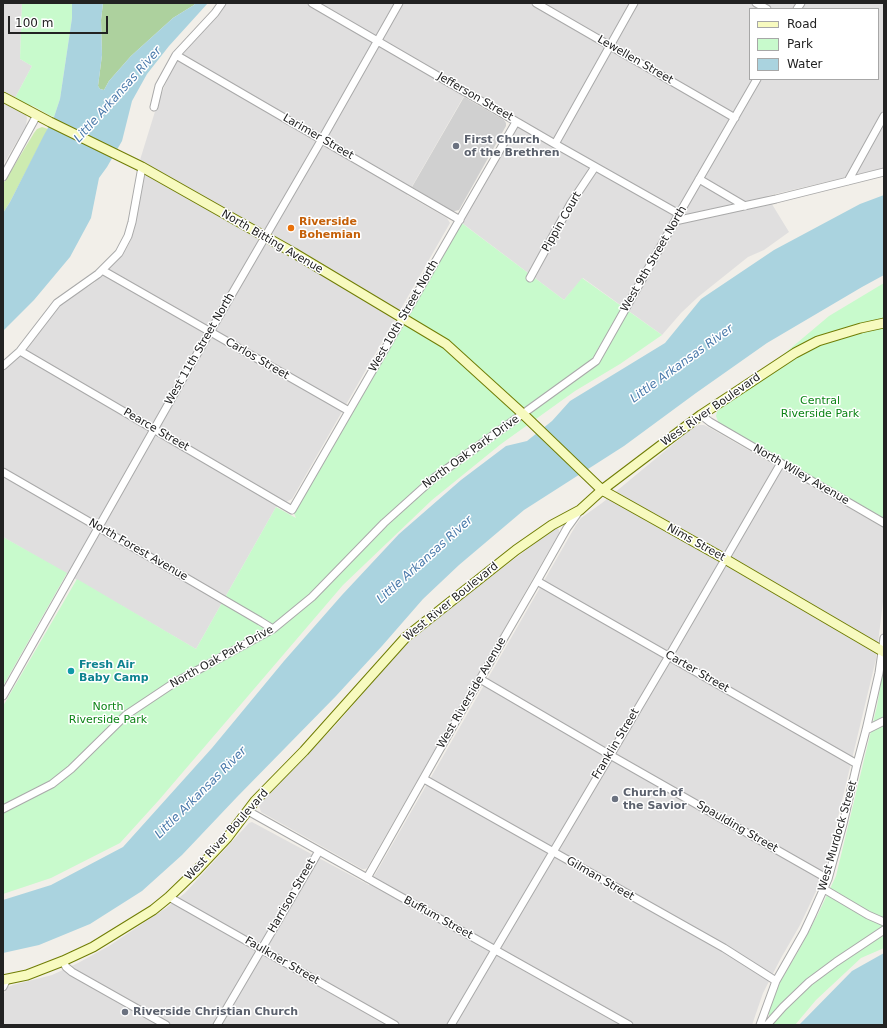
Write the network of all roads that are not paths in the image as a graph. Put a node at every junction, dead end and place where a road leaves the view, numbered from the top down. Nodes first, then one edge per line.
1 (222, 3) edge
2 (312, 3) edge
3 (399, 3) edge
4 (536, 3) edge
5 (634, 3) edge
6 (378, 41) junction
7 (610, 46) junction
8 (176, 55) junction
9 (756, 80) edge
10 (3, 97) edge
11 (154, 108) dead end
12 (37, 116) junction
13 (884, 116) edge
14 (735, 118) junction
15 (516, 122) junction
16 (322, 139) junction
17 (555, 144) junction
18 (142, 167) junction
19 (595, 167) junction
20 (884, 172) edge
21 (3, 177) edge
22 (699, 179) junction
23 (848, 181) junction
24 (745, 206) junction
25 (677, 218) junction
26 (460, 220) junction
27 (265, 238) junction
28 (102, 270) junction
29 (530, 278) dead end
30 (403, 318) junction
31 (884, 323) edge
32 (210, 332) junction
33 (20, 351) junction
34 (3, 366) edge
35 (349, 412) junction
36 (523, 414) junction
37 (701, 415) junction
38 (155, 429) junction
39 (781, 463) junction
40 (3, 472) edge
41 (602, 490) junction
42 (292, 510) joint
43 (580, 510) junction
44 (884, 523) edge
45 (99, 528) junction
46 (725, 559) junction
47 (537, 581) junction
48 (273, 630) junction
49 (884, 638) edge
50 (883, 651) edge
51 (669, 656) junction
52 (480, 679) junction
53 (3, 696) edge
54 (884, 721) edge
55 (866, 730) junction
56 (610, 755) junction
57 (857, 764) junction
58 (424, 779) junction
59 (3, 809) edge
60 (248, 811) junction
61 (319, 851) junction
62 (553, 852) junction
63 (368, 878) junction
64 (828, 879) junction
65 (824, 889) junction
66 (169, 897) junction
67 (884, 922) edge
68 (884, 930) edge
69 (261, 950) junction
70 (495, 950) junction
71 (63, 961) junction
72 (776, 981) junction
73 (4, 982) edge
74 (166, 1025) edge
75 (217, 1025) edge
76 (395, 1025) edge
77 (451, 1025) edge
78 (628, 1025) edge
79 (760, 1025) edge
80 (767, 1025) edge

1 - 8 street
2 - 6 street, Jefferson Street
3 - 6 street, West 11th Street North
4 - 7 street, Lewellen Street
5 - 7 street
6 - 15 street, Jefferson Street
6 - 16 street, West 11th Street North
7 - 14 street, Lewellen Street
7 - 17 street
8 - 11 street
8 - 16 street, Larimer Street
9 - 14 street, West 9th Street North
10 - 12 street, North Bitting Avenue
12 - 18 street, North Bitting Avenue
12 - 21 street
13 - 23 street
14 - 22 street, West 9th Street North
15 - 17 street, Jefferson Street
15 - 26 street, West 10th Street North
16 - 26 street, Larimer Street
16 - 27 street, West 11th Street North
17 - 19 street, Jefferson Street
18 - 27 street, North Bitting Avenue
18 - 28 street
19 - 25 street, Jefferson Street
19 - 29 street, Pippin Court
20 - 23 street
22 - 24 street
22 - 25 street, West 9th Street North
23 - 24 street
24 - 25 street
25 - 36 street, West 9th Street North
26 - 30 street, West 10th Street North
27 - 30 street, North Bitting Avenue
27 - 32 street, West 11th Street North
28 - 32 street, Carlos Street
28 - 33 street
30 - 35 street, West 10th Street North
30 - 36 street, North Bitting Avenue
31 - 37 street, West River Boulevard
32 - 35 street, Carlos Street
32 - 38 street, West 11th Street North
33 - 34 street
33 - 38 street, Pearce Street
35 - 42 street, West 10th Street North
36 - 41 street, Nims Street
36 - 48 street, North Oak Park Drive
37 - 39 street, North Wiley Avenue
37 - 41 street, West River Boulevard
38 - 42 street, Pearce Street
38 - 45 street, West 11th Street North
39 - 44 street, North Wiley Avenue
39 - 46 street, Franklin Street
40 - 45 street, North Forest Avenue
41 - 43 street, West River Boulevard
41 - 46 street, Nims Street
43 - 47 street, West Riverside Avenue
43 - 60 street, West River Boulevard
45 - 48 street, North Forest Avenue
45 - 53 street, West 11th Street North
46 - 50 street, Nims Street
46 - 51 street, Franklin Street
47 - 51 street, Carter Street
47 - 52 street, West Riverside Avenue
48 - 59 street, North Oak Park Drive
49 - 50 street, West Murdock Street
50 - 55 street, West Murdock Street
51 - 56 street, Franklin Street
51 - 57 street, Carter Street
52 - 56 street, Spaulding Street
52 - 58 street, West Riverside Avenue
54 - 55 street
55 - 57 street, West Murdock Street
56 - 62 street, Franklin Street
56 - 64 street, Spaulding Street
57 - 64 street, West Murdock Street
58 - 62 street, Gilman Street
58 - 63 street, West Riverside Avenue
60 - 61 street, Buffum Street
60 - 66 street, West River Boulevard
61 - 63 street, Buffum Street
61 - 69 street, Harrison Street
62 - 70 street, Franklin Street
62 - 72 street, Gilman Street
63 - 70 street, Buffum Street
64 - 65 street, West Murdock Street
65 - 67 street
65 - 72 street, West Murdock Street
66 - 69 street, Faulkner Street
66 - 71 street, West River Boulevard
68 - 80 street
69 - 75 street, Harrison Street
69 - 76 street, Faulkner Street
70 - 77 street, Franklin Street
70 - 78 street, Buffum Street
71 - 73 street, West River Boulevard
71 - 74 street
72 - 79 street, West Murdock Street

